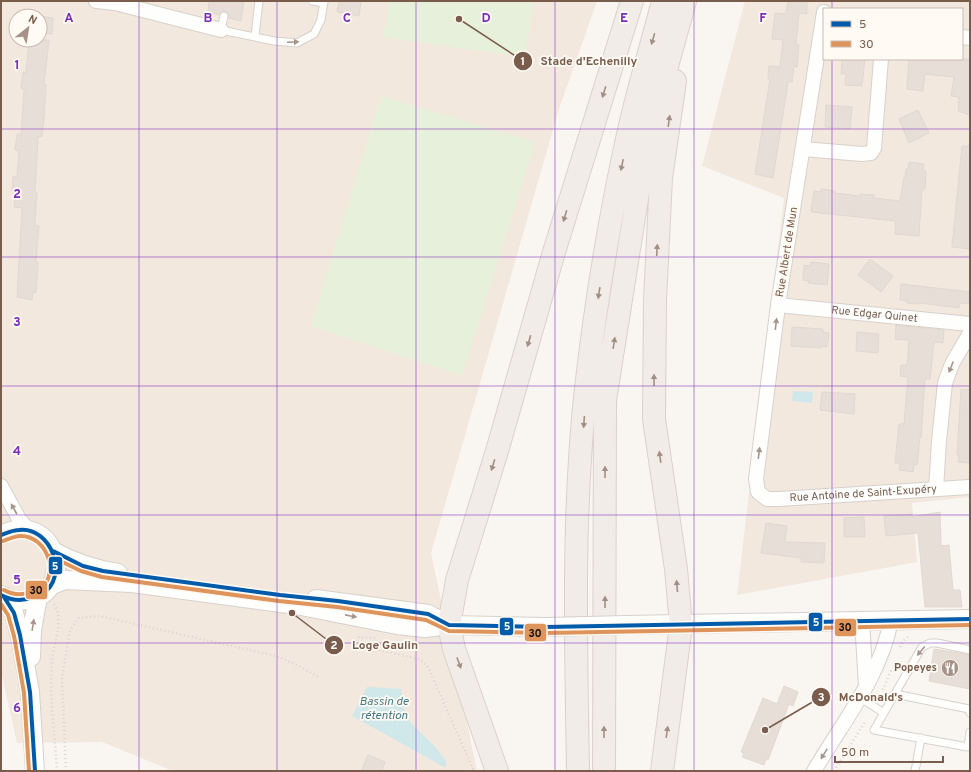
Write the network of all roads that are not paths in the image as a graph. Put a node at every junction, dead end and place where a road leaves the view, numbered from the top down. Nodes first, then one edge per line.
1 (96, 1) edge
2 (259, 1) edge
3 (312, 1) edge
4 (632, 1) edge
5 (664, 1) edge
6 (686, 1) edge
7 (324, 2) edge
8 (823, 17) edge
9 (222, 23) joint
10 (255, 36) junction
11 (881, 60) edge
12 (803, 149) junction
13 (778, 305) junction
14 (970, 324) edge
15 (970, 333) edge
16 (1, 486) edge
17 (970, 486) edge
18 (936, 489) junction
19 (758, 492) joint
20 (29, 531) junction
21 (1, 535) edge
22 (53, 551) junction
23 (44, 591) junction
24 (2, 596) edge
25 (970, 619) edge
26 (862, 620) junction
27 (891, 620) junction
28 (449, 625) junction
29 (681, 625) junction
30 (970, 650) edge
31 (30, 692) junction
32 (863, 692) junction
33 (895, 694) junction
34 (884, 713) junction
35 (970, 713) edge
36 (970, 732) edge
37 (921, 738) junction
38 (35, 771) edge
39 (497, 771) edge
40 (578, 771) edge
41 (604, 771) edge
42 (662, 771) edge
43 (814, 771) edge
44 (915, 771) edge

1 - 9 street
2 - 10 lane
3 - 7 lane
4 -> 28 highway
5 -> 40 highway
29 -> 6 highway
41 -> 6 highway
10 -> 7 lane
8 - 12 street, Rue Albert de Mun
9 - 10 lane
11 - 12 street
12 - 13 street, Rue Albert de Mun
13 - 14 street, Rue Edgar Quinet
19 -> 13 street, Rue Albert de Mun
15 -> 18 street
20 -> 16 street
17 - 18 street, Rue Antoine de Saint-Exupéry
18 - 19 street, Rue Antoine de Saint-Exupéry
20 - 21 street
20 - 22 street
22 - 23 street
22 - 28 street
23 - 24 street
23 -> 28 street
31 -> 23 street
24 - 31 street
25 - 27 street
26 - 27 street
26 - 29 street
26 - 32 street
27 - 32 street
28 - 29 street, bridge
28 -> 39 highway
42 -> 29 highway
30 -> 33 lane
31 - 38 street
32 - 34 lane
32 -> 43 street
33 - 34 lane
33 - 35 lane
34 - 37 lane
36 - 37 lane
37 - 44 lane

